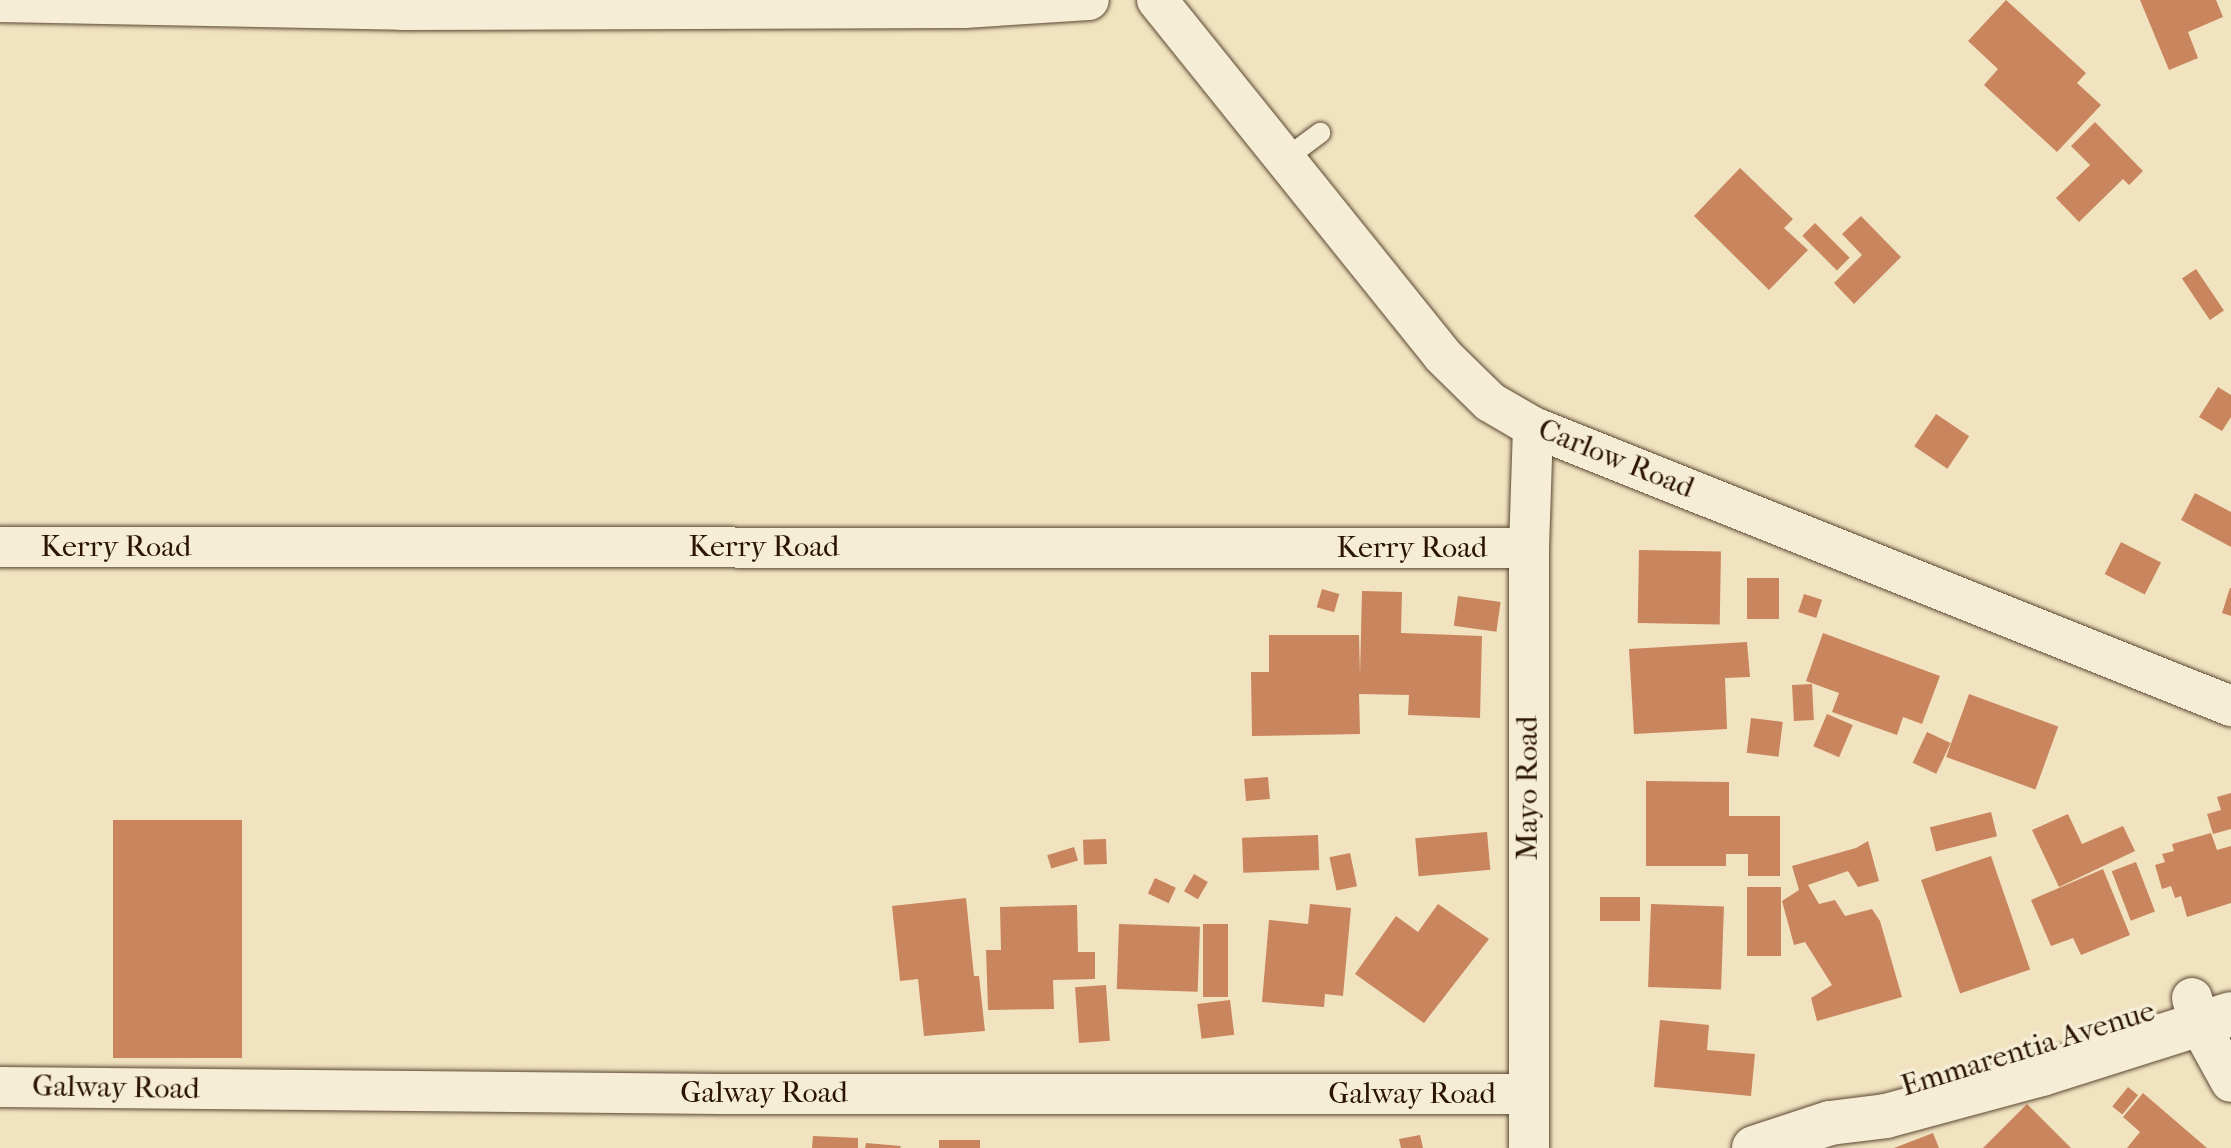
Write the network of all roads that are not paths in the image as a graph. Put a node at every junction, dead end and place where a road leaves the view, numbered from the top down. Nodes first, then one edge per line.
1 (1089, 0) edge
2 (1157, 0) edge
3 (0, 2) edge
4 (1320, 133) dead end
5 (1285, 159) junction
6 (1533, 427) junction
7 (0, 547) edge
8 (1529, 548) junction
9 (2231, 706) edge
10 (2213, 1005) edge
11 (2231, 1082) edge
12 (0, 1087) edge
13 (1528, 1094) junction
14 (1529, 1148) edge
15 (1754, 1148) edge

1 - 3 street
2 - 5 street, Carlow Road
4 - 5 lane
5 - 6 street, Carlow Road
6 - 8 street, Mayo Road
6 - 9 street, Carlow Road
7 - 8 street, Kerry Road
8 - 13 street, Mayo Road
10 - 11 street
10 - 15 street, Emmarentia Avenue
12 - 13 street, Galway Road
13 - 14 street, Mayo Road

